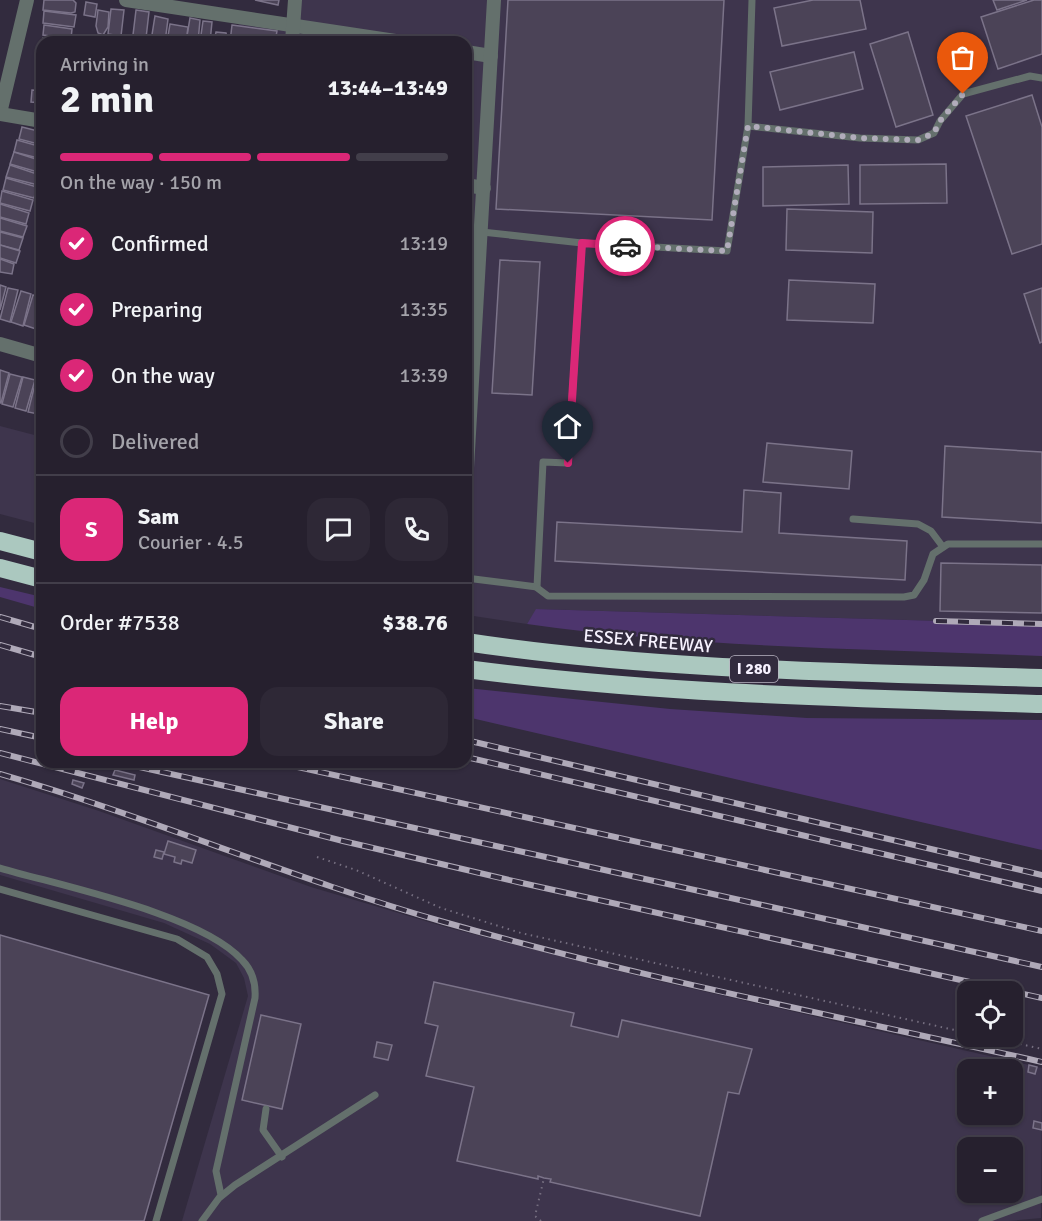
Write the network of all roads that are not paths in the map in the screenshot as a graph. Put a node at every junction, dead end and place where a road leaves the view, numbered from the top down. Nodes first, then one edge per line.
1 (27, 0) edge
2 (126, 0) edge
3 (295, 0) edge
4 (494, 0) edge
5 (752, 0) edge
6 (293, 26) junction
7 (292, 36) edge
8 (361, 36) edge
9 (472, 53) edge
10 (491, 56) junction
11 (1042, 78) edge
12 (0, 114) edge
13 (36, 120) edge
14 (748, 126) junction
15 (472, 186) edge
16 (484, 188) junction
17 (482, 232) junction
18 (582, 243) junction
19 (472, 320) edge
20 (0, 344) edge
21 (36, 354) edge
22 (853, 519) dead end
23 (0, 542) edge
24 (1042, 544) edge
25 (943, 547) junction
26 (36, 551) edge
27 (0, 568) edge
28 (36, 577) edge
29 (472, 579) edge
30 (536, 587) junction
31 (472, 643) edge
32 (472, 670) edge
33 (1042, 678) edge
34 (1042, 704) edge
35 (0, 868) edge
36 (0, 889) edge
37 (375, 1095) dead end
38 (266, 1109) dead end
39 (282, 1156) junction
40 (221, 1195) junction
41 (1042, 1199) edge
42 (156, 1221) edge
43 (202, 1221) edge
44 (982, 1221) edge

1 - 12 street
2 - 6 street
3 - 6 street
4 - 10 street
5 - 14 lane
6 - 7 street
6 - 8 street
9 - 10 street
10 - 16 street
11 - 14 lane
12 - 13 street
14 - 18 lane
15 - 16 street
16 - 17 street
17 - 18 lane
17 - 19 street
18 - 30 lane
20 - 21 street
22 - 25 lane
23 - 26 highway
24 - 25 lane
25 - 30 lane
27 - 28 highway
29 - 30 lane
31 - 33 highway, ESSEX FREEWAY / I 280
32 - 34 highway, I 280
35 - 40 lane
36 - 42 lane
37 - 39 lane
38 - 39 lane
39 - 40 lane
40 - 43 lane
41 - 44 lane

